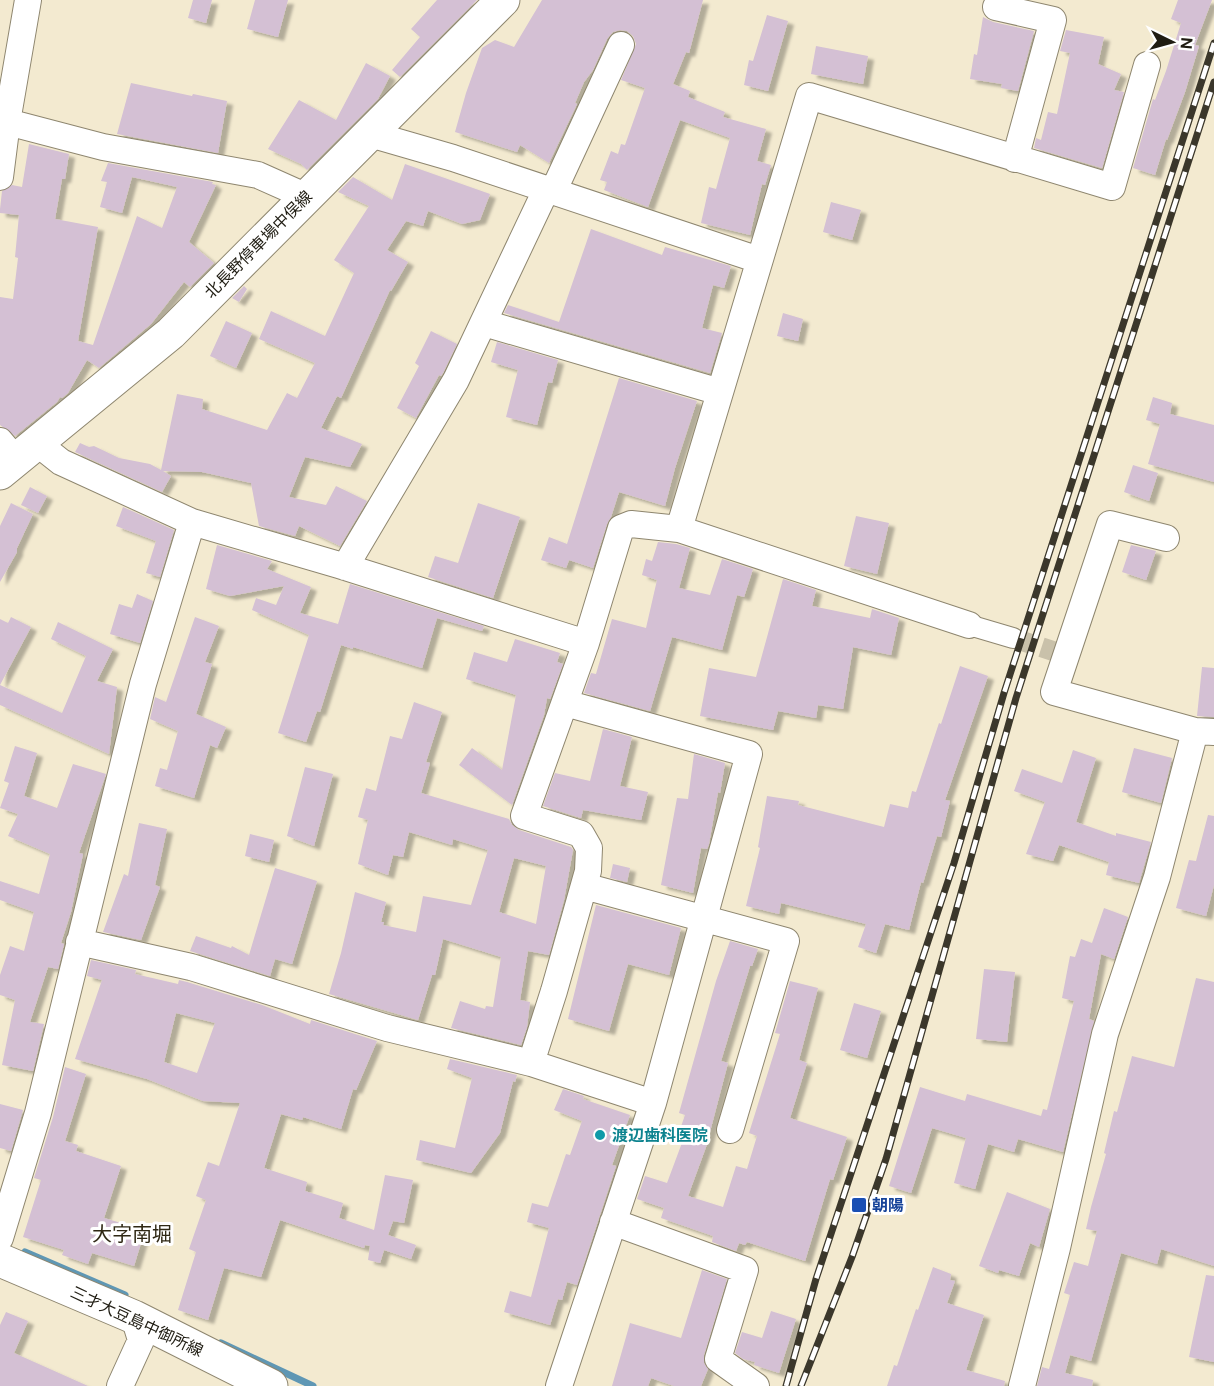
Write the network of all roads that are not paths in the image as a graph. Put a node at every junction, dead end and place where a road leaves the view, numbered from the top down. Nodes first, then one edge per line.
1 (28, 0) edge
2 (502, 0) edge
3 (996, 7) dead end
4 (621, 45) dead end
5 (1147, 65) dead end
6 (4, 121) edge
7 (370, 135) junction
8 (1015, 159) junction
9 (0, 177) edge
10 (550, 191) junction
11 (305, 196) junction
12 (759, 260) junction
13 (484, 323) junction
14 (720, 392) junction
15 (13, 454) edge
16 (192, 522) junction
17 (679, 529) junction
18 (1166, 538) dead end
19 (345, 567) junction
20 (969, 625) joint
21 (1012, 638) tunnel mouth
22 (586, 643) junction
23 (1056, 652) dead end
24 (1042, 693) dead end
25 (565, 703) junction
26 (1204, 731) edge
27 (584, 886) junction
28 (704, 918) junction
29 (79, 942) junction
30 (531, 1063) junction
31 (653, 1102) junction
32 (730, 1130) dead end
33 (613, 1222) junction
34 (0, 1238) edge
35 (0, 1260) edge
36 (134, 1317) junction
37 (120, 1386) edge
38 (271, 1386) edge
39 (559, 1386) edge
40 (756, 1386) edge
41 (1022, 1386) edge

1 - 6 street
2 - 7 main road, 北長野停車場中俣線
3 - 8 street
4 - 10 street
5 - 8 street
6 - 9 street
6 - 11 street
7 - 10 street
7 - 11 main road, 北長野停車場中俣線
8 - 12 street
10 - 12 street
10 - 13 street
11 - 15 main road, 北長野停車場中俣線
12 - 14 street
13 - 14 street
13 - 19 street
14 - 17 street
15 - 16 street
16 - 19 street
16 - 29 street
17 - 20 street
17 - 22 street
18 - 26 street
19 - 22 street
20 - 21 street
22 - 25 street
23 - 24 street
25 - 27 street
25 - 28 street
26 - 41 street
27 - 28 street
27 - 30 street
28 - 31 street
28 - 32 street
29 - 30 street
29 - 34 street
30 - 31 street
31 - 33 street
33 - 39 street
33 - 40 street
35 - 36 main road, 三才大豆島中御所線
36 - 37 street
36 - 38 main road, 三才大豆島中御所線

